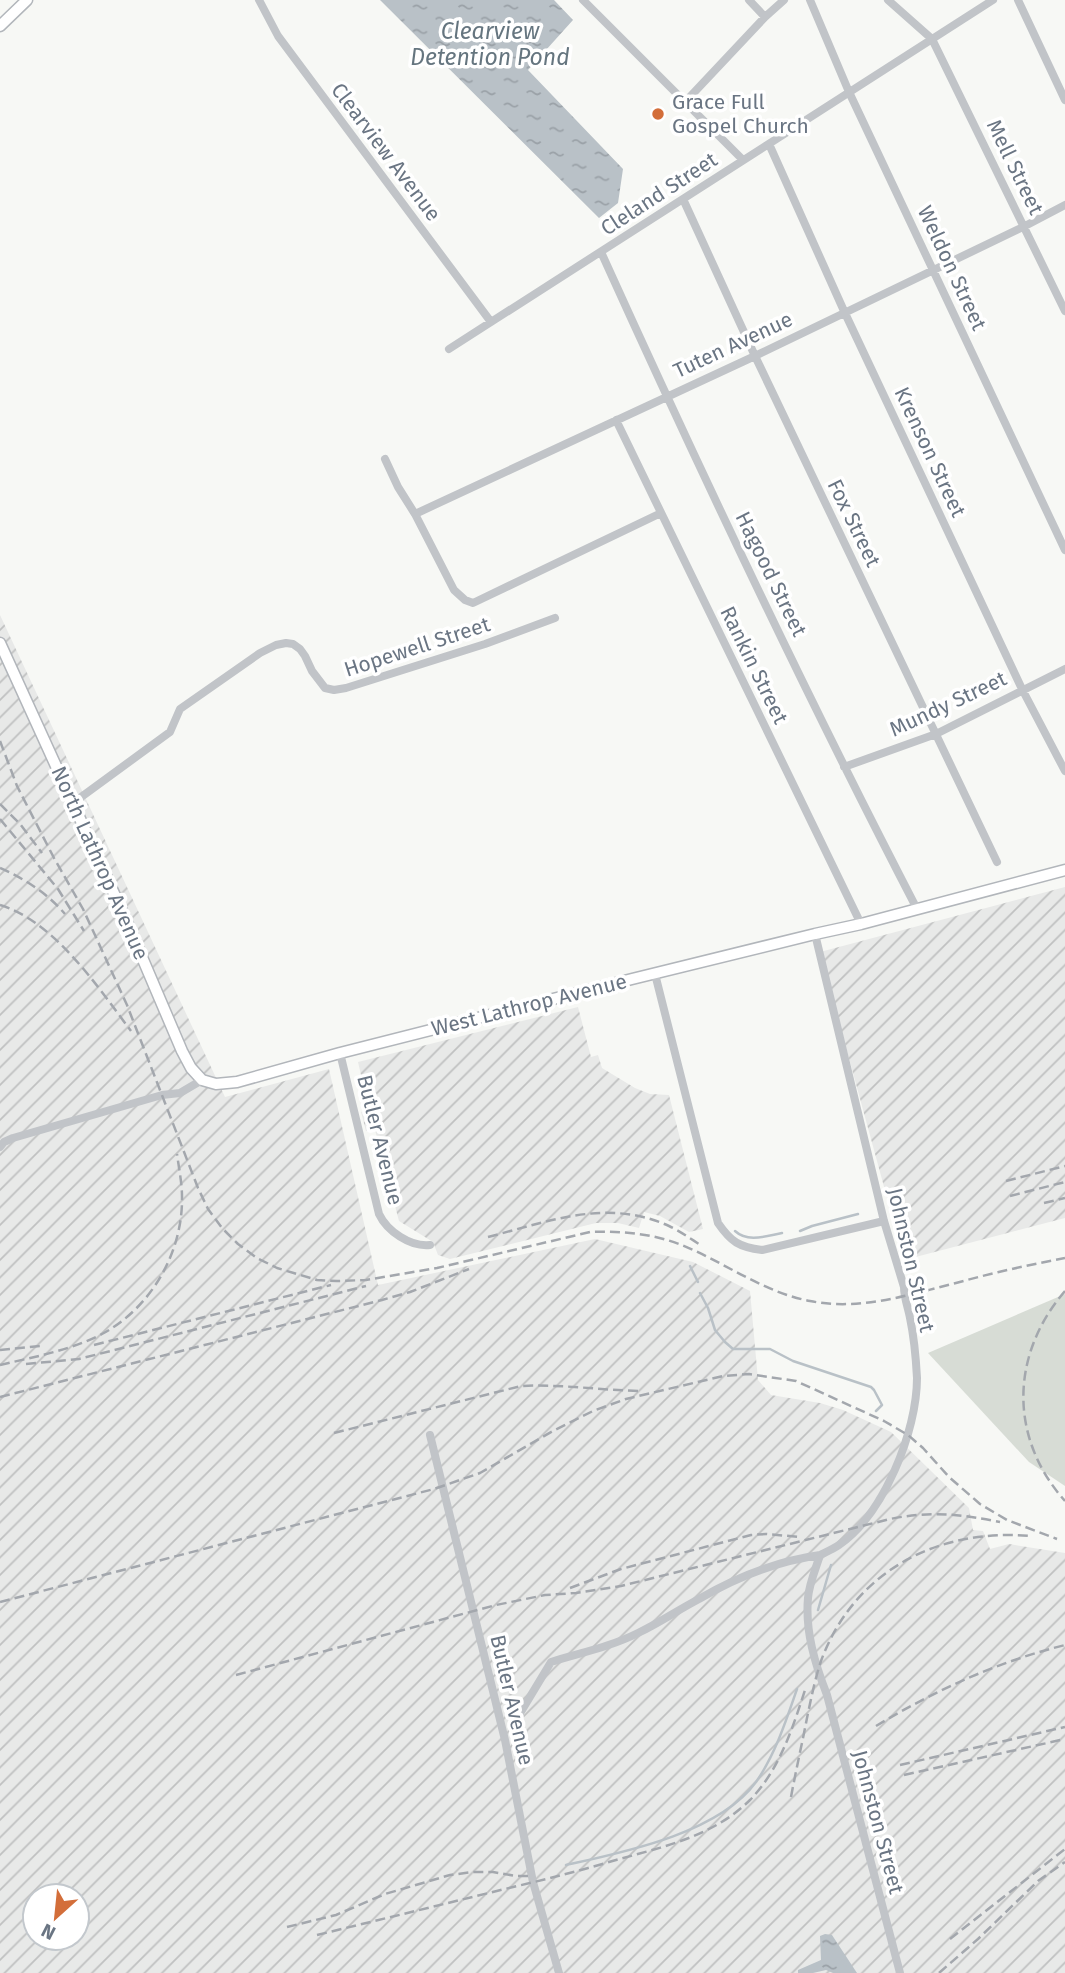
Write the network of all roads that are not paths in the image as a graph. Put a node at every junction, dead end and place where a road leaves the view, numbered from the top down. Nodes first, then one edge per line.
1 (27, 0) edge
2 (259, 0) edge
3 (583, 0) edge
4 (749, 0) edge
5 (784, 0) edge
6 (810, 0) edge
7 (888, 0) edge
8 (993, 0) edge
9 (1018, 0) edge
10 (765, 17) junction
11 (0, 26) edge
12 (932, 39) junction
13 (849, 92) junction
14 (1065, 100) edge
15 (686, 101) junction
16 (769, 144) junction
17 (743, 160) junction
18 (683, 199) junction
19 (1065, 205) edge
20 (1025, 226) junction
21 (601, 252) junction
22 (934, 269) junction
23 (1065, 311) edge
24 (845, 312) junction
25 (491, 322) junction
26 (449, 349) dead end
27 (755, 356) junction
28 (666, 396) junction
29 (616, 420) junction
30 (385, 458) dead end
31 (661, 513) junction
32 (415, 514) junction
33 (1065, 550) edge
34 (555, 618) dead end
35 (0, 643) edge
36 (1065, 669) edge
37 (1022, 689) junction
38 (936, 734) junction
39 (844, 768) junction
40 (1065, 771) edge
41 (73, 803) junction
42 (998, 862) dead end
43 (1065, 870) edge
44 (917, 909) junction
45 (862, 924) junction
46 (815, 934) junction
47 (656, 974) junction
48 (340, 1054) junction
49 (202, 1080) junction
50 (0, 1147) edge
51 (884, 1221) junction
52 (430, 1245) dead end
53 (430, 1435) dead end
54 (820, 1555) junction
55 (513, 1725) dead end
56 (559, 1973) edge
57 (900, 1973) edge

1 - 11 street
2 - 25 street, Clearview Avenue
3 - 15 street
4 - 10 street
5 - 10 street
6 - 13 street, Weldon Street
7 - 12 street
8 - 12 street, Cleland Street
9 - 14 street
10 - 15 street
12 - 13 street, Cleland Street
12 - 20 street, Mell Street
13 - 16 street, Cleland Street
13 - 22 street, Weldon Street
15 - 17 street
16 - 17 street, Cleland Street
16 - 24 street, Krenson Street
17 - 18 street, Cleland Street
18 - 21 street, Cleland Street
18 - 27 street, Fox Street
19 - 20 street, Tuten Avenue
20 - 22 street, Tuten Avenue
20 - 23 street, Mell Street
21 - 25 street, Cleland Street
21 - 28 street, Hagood Street
22 - 24 street, Tuten Avenue
22 - 33 street, Weldon Street
24 - 27 street, Tuten Avenue
24 - 37 street, Krenson Street
25 - 26 street, Cleland Street
27 - 28 street, Tuten Avenue
27 - 38 street, Fox Street
28 - 29 street, Tuten Avenue
28 - 39 street, Hagood Street
29 - 31 street, Rankin Street
29 - 32 street, Tuten Avenue
30 - 32 street
31 - 32 street, Hopewell Street
31 - 45 street, Rankin Street
34 - 41 street, Hopewell Street
35 - 41 street, North Lathrop Avenue
36 - 37 street, Mundy Street
37 - 38 street, Mundy Street
37 - 40 street, Krenson Street
38 - 39 street, Mundy Street
38 - 42 street, Fox Street
39 - 44 street, Hagood Street
41 - 49 street, North Lathrop Avenue
43 - 44 street, West Lathrop Avenue
44 - 45 street, West Lathrop Avenue
45 - 46 street, West Lathrop Avenue
46 - 47 street, West Lathrop Avenue
46 - 51 street, Johnston Street
47 - 48 street, West Lathrop Avenue
47 - 51 street
48 - 49 street, West Lathrop Avenue
48 - 52 street, Butler Avenue
49 - 50 street, West Lathrop Avenue
51 - 54 street, Johnston Street
53 - 56 street, Butler Avenue
54 - 55 street
54 - 57 street, Johnston Street

